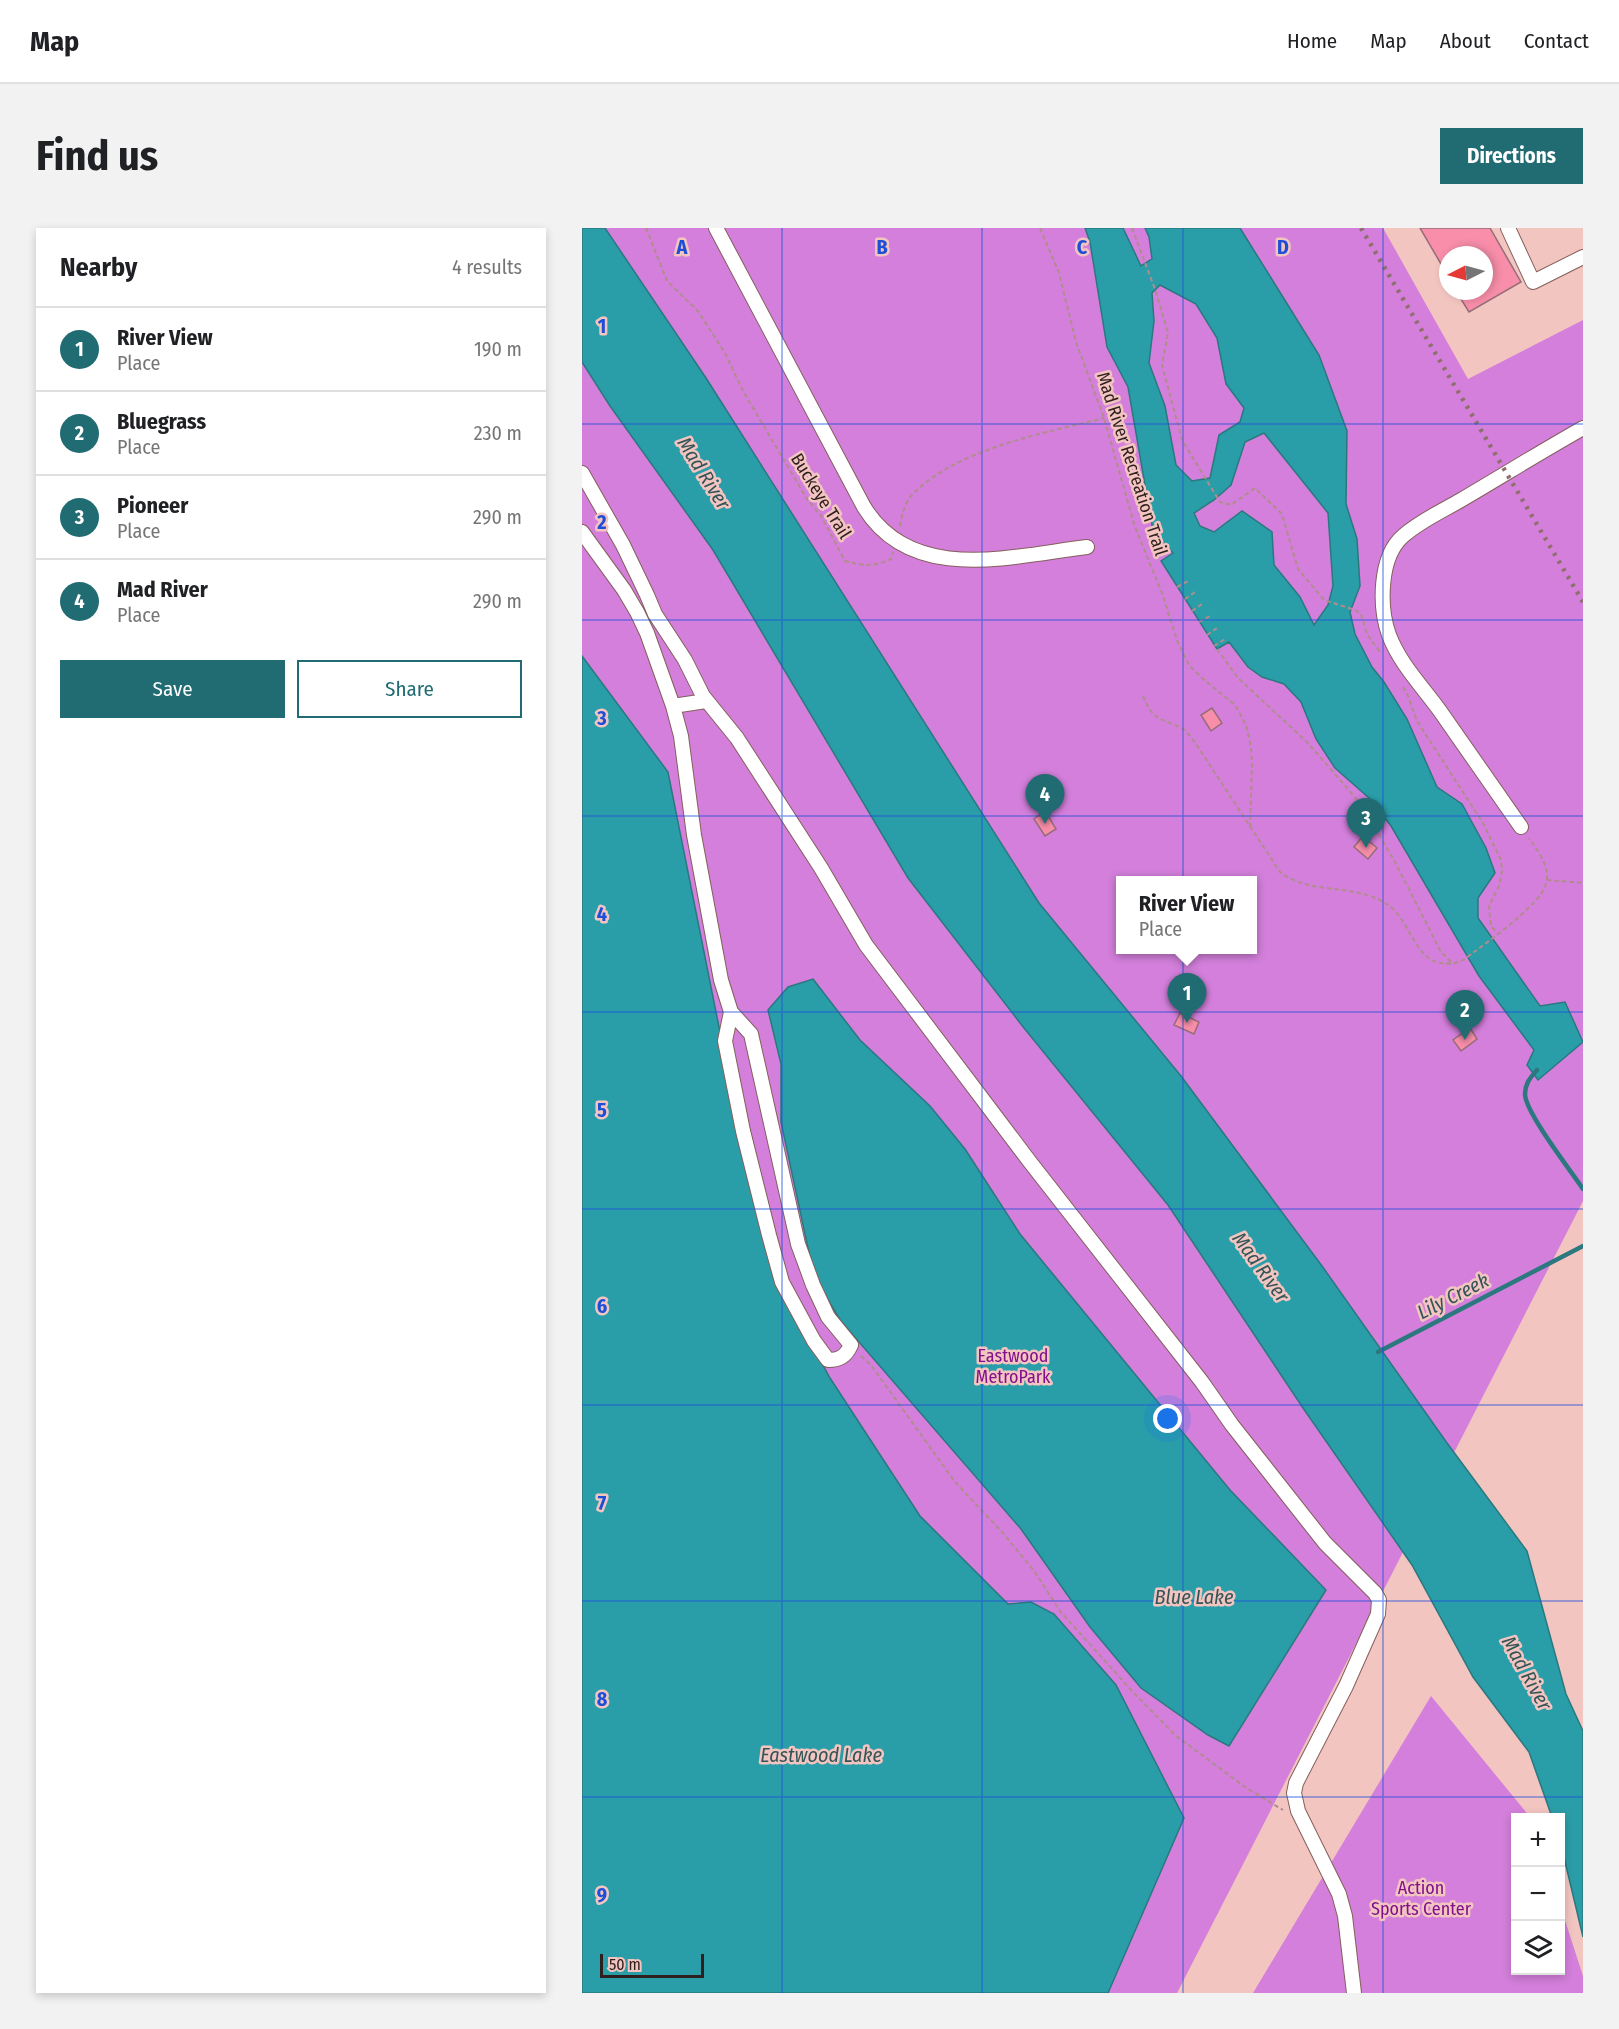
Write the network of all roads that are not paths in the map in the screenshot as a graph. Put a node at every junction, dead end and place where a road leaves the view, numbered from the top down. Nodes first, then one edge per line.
1 (716, 228) edge
2 (1508, 228) edge
3 (1583, 257) edge
4 (1583, 428) edge
5 (582, 473) edge
6 (582, 532) edge
7 (1087, 547) dead end
8 (653, 610) junction
9 (636, 612) junction
10 (706, 701) junction
11 (673, 706) junction
12 (1521, 827) road end
13 (731, 1012) junction
14 (1354, 1993) edge

1 - 7 street
2 - 3 street
4 - 12 street
5 - 8 street
6 - 9 street
8 - 9 street
8 - 10 street
9 - 11 street
10 - 11 street
10 - 14 street
11 - 13 street
13 - 13 street

